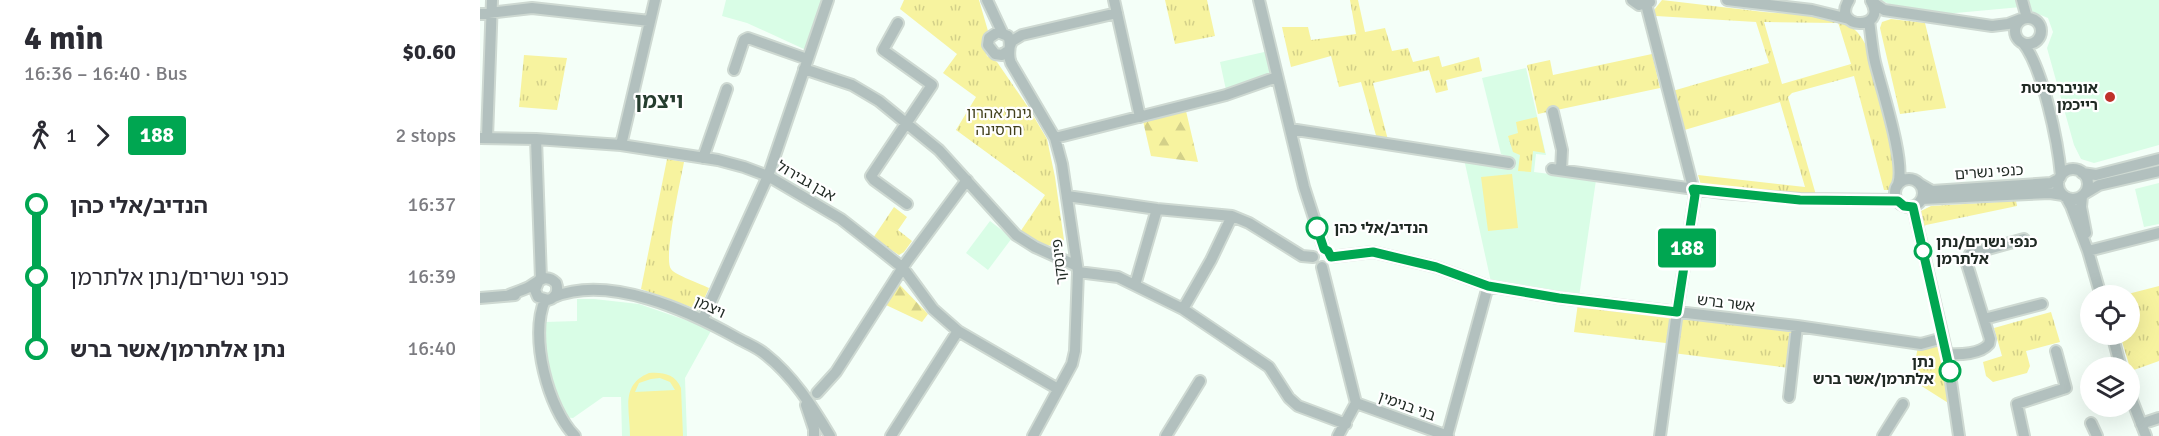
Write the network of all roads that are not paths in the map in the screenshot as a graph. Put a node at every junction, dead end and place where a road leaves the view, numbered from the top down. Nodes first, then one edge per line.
1 (492, 0) edge
2 (655, 0) edge
3 (828, 0) edge
4 (986, 0) edge
5 (1114, 0) edge
6 (1259, 0) edge
7 (1632, 0) edge
8 (1727, 0) edge
9 (2022, 0) edge
10 (1848, 1) edge
11 (1871, 1) edge
12 (1649, 2) edge
13 (1812, 10) junction
14 (486, 13) edge
15 (1117, 13) junction
16 (1902, 14) junction
17 (2024, 18) junction
18 (1870, 20) junction
19 (650, 21) junction
20 (1853, 21) junction
21 (898, 23) dead end
22 (1992, 26) junction
23 (997, 34) junction
24 (2039, 38) junction
25 (2020, 40) junction
26 (1010, 48) junction
27 (995, 54) junction
28 (1875, 60) junction
29 (805, 64) junction
30 (734, 70) dead end
31 (2037, 71) junction
32 (1277, 77) junction
33 (1024, 86) junction
34 (727, 89) dead end
35 (1554, 112) dead end
36 (1140, 117) junction
37 (908, 123) junction
38 (1290, 129) junction
39 (484, 138) edge
40 (1055, 138) junction
41 (1895, 138) junction
42 (536, 139) junction
43 (2056, 142) junction
44 (621, 145) junction
45 (704, 158) junction
46 (2159, 159) edge
47 (1509, 163) dead end
48 (2080, 171) junction
49 (2159, 171) edge
50 (768, 176) junction
51 (2061, 177) junction
52 (967, 180) junction
53 (1918, 182) junction
54 (1898, 184) junction
55 (1693, 189) junction
56 (2083, 195) junction
57 (1067, 196) junction
58 (2064, 196) junction
59 (1922, 199) junction
60 (1898, 201) junction
61 (907, 204) dead end
62 (1913, 207) junction
63 (1157, 209) junction
64 (1232, 216) junction
65 (2159, 233) edge
66 (1072, 239) junction
67 (2024, 239) dead end
68 (2088, 251) junction
69 (1327, 253) junction
70 (1048, 254) junction
71 (1313, 257) junction
72 (1322, 267) junction
73 (903, 268) junction
74 (1077, 269) junction
75 (540, 279) junction
76 (554, 280) junction
77 (1135, 285) junction
78 (2098, 285) edge
79 (1488, 286) junction
80 (585, 290) junction
81 (509, 294) junction
82 (480, 298) edge
83 (547, 299) junction
84 (2042, 304) dead end
85 (1183, 309) junction
86 (1677, 312) junction
87 (703, 319) junction
88 (1984, 319) junction
89 (1797, 326) junction
90 (958, 331) junction
91 (1943, 338) junction
92 (2056, 351) dead end
93 (1947, 354) junction
94 (1200, 381) dead end
95 (1058, 389) junction
96 (802, 393) junction
97 (817, 393) dead end
98 (1789, 397) dead end
99 (1356, 403) junction
100 (1903, 404) dead end
101 (2138, 417) edge
102 (2159, 418) edge
103 (2091, 423) dead end
104 (1346, 424) junction
105 (2140, 424) junction
106 (1038, 435) edge
107 (575, 436) edge
108 (814, 436) edge
109 (830, 436) edge
110 (891, 436) edge
111 (1166, 436) edge
112 (1338, 436) edge
113 (1447, 436) edge
114 (1660, 436) edge
115 (1883, 436) edge
116 (1959, 436) edge
117 (2024, 436) edge
118 (2097, 436) edge
119 (2146, 436) edge

1 - 14 street
2 - 19 street
3 - 29 street
4 - 23 street
5 - 15 street
6 - 32 street
7 - 12 street
8 - 13 street
9 - 17 street
10 - 13 street
10 - 20 street
11 - 16 street
11 - 18 street
12 - 55 street
13 - 20 street
14 - 19 street
14 - 39 street
15 - 26 street
15 - 36 street
16 - 18 street
16 - 22 street
17 - 22 street
17 - 24 street
17 - 25 street
18 - 20 street
18 - 28 street
19 - 44 street
20 - 28 street
21 - 37 street
22 - 25 street
23 - 26 street
23 - 27 street
24 - 25 street
24 - 31 street
25 - 31 street
26 - 27 street
26 - 33 street, פינסקר
27 - 33 street, פינסקר
28 - 41 street
29 - 30 street
29 - 37 street
29 - 50 street
31 - 43 street
32 - 36 street
32 - 38 street
33 - 40 street, פינסקר
34 - 45 street
35 - 55 street
36 - 40 street
37 - 52 street
37 - 61 street
38 - 47 street
38 - 69 street
39 - 42 street, אבן גבירול
40 - 57 street, פינסקר
41 - 53 street
41 - 54 street
42 - 44 street, אבן גבירול
42 - 75 street
43 - 48 street
43 - 51 street
44 - 45 street, אבן גבירול
45 - 50 street, אבן גבירול
46 - 48 street
48 - 51 street
48 - 56 street
49 - 56 street
50 - 73 street, אבן גבירול
50 - 87 street
51 - 53 street, כנפי נשרים
51 - 58 street
52 - 70 street
52 - 73 street
53 - 54 street
53 - 59 street
54 - 60 street
55 - 60 street
55 - 86 street
56 - 58 street
56 - 68 street
57 - 63 street
57 - 66 street, פינסקר
58 - 59 street, כנפי נשרים
58 - 68 street
59 - 62 street
60 - 62 street
62 - 91 street
63 - 64 street
63 - 77 street
64 - 71 street
64 - 85 street
65 - 68 street
66 - 70 street
66 - 74 street, פינסקר
67 - 88 street
68 - 78 street
69 - 71 street
69 - 72 street
69 - 79 street, אשר ברש
70 - 74 street
71 - 72 street
72 - 99 street
73 - 90 street, אבן גבירול
73 - 97 street
74 - 77 street
74 - 95 street, פינסקר
75 - 76 street
75 - 81 street, ויצמן
75 - 83 street
76 - 80 street, ויצמן
76 - 83 street
77 - 85 street
79 - 86 street, אשר ברש
79 - 113 street
80 - 83 street, ויצמן
80 - 87 street, ויצמן
81 - 82 street, ויצמן
81 - 83 street, ויצמן
83 - 107 street
84 - 88 street
85 - 104 street
86 - 89 street, אשר ברש
86 - 114 street
87 - 96 street, ויצמן
88 - 93 street
89 - 91 street, אשר ברש
89 - 98 street
90 - 95 street, אבן גבירול
90 - 110 street
91 - 93 street
92 - 117 street
93 - 116 street
94 - 111 street
95 - 106 street, פינסקר
96 - 108 street, ויצמן
96 - 109 street, ויצמן
99 - 104 street
99 - 113 street, בני בנימין
100 - 115 street
101 - 105 street
102 - 105 street
103 - 118 street
104 - 112 street
105 - 119 street

